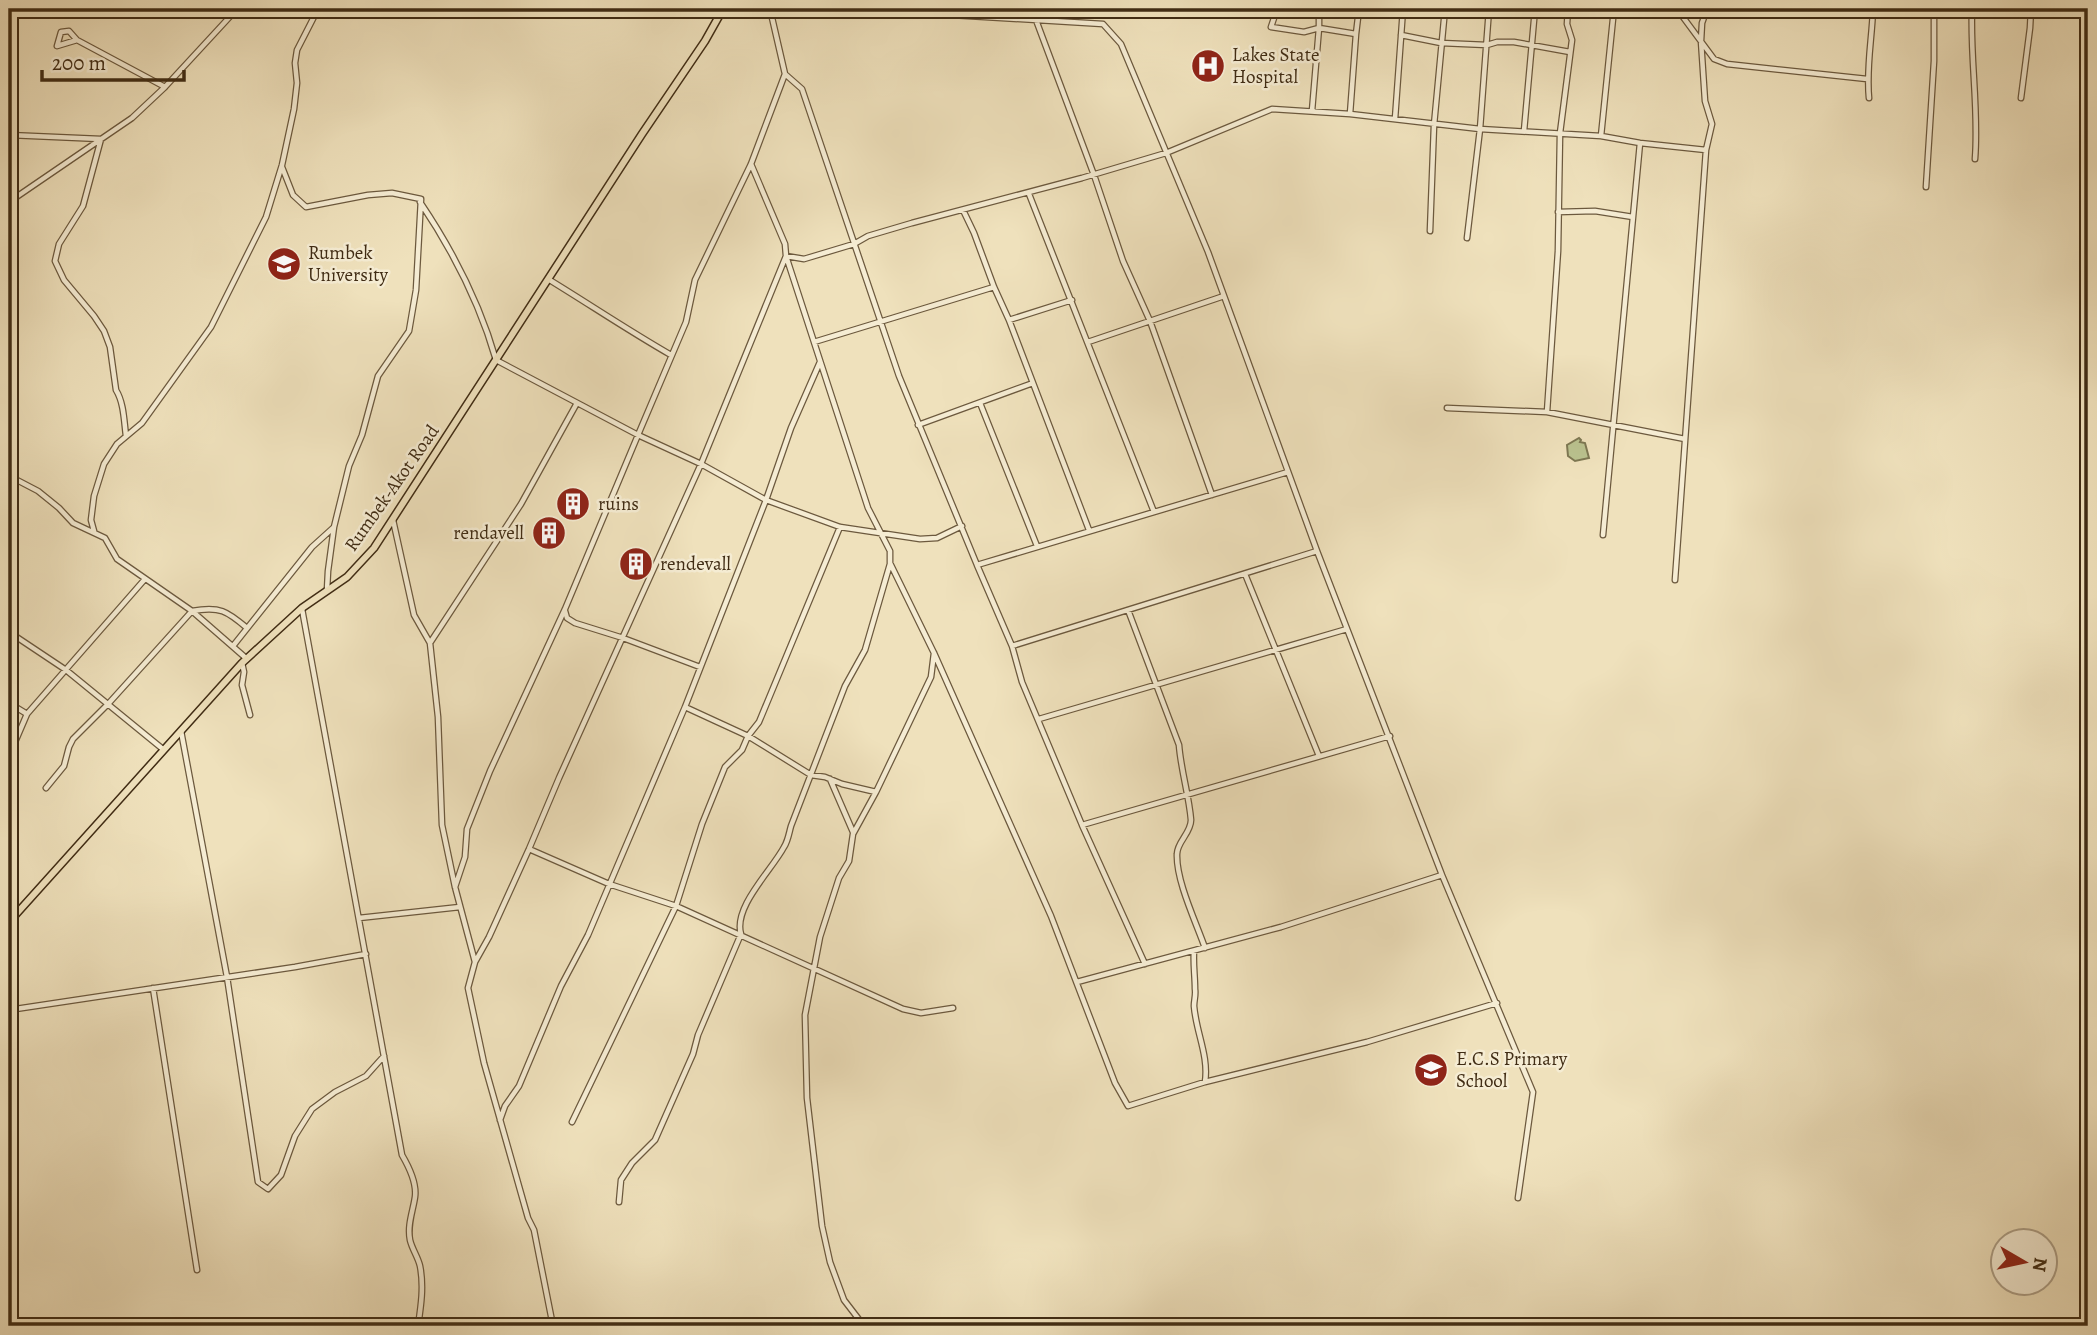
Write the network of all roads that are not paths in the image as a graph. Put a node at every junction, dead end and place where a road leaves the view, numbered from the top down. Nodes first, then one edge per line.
1 (237, 9) edge
2 (318, 9) edge
3 (723, 9) edge
4 (770, 9) edge
5 (850, 9) edge
6 (1023, 9) edge
7 (1277, 9) edge
8 (1319, 9) edge
9 (1359, 9) edge
10 (1403, 9) edge
11 (1445, 9) edge
12 (1489, 9) edge
13 (1535, 9) edge
14 (1568, 9) edge
15 (1614, 9) edge
16 (1677, 9) edge
17 (1707, 9) edge
18 (1873, 9) edge
19 (1934, 9) edge
20 (1972, 9) edge
21 (2031, 9) edge
22 (936, 11) edge
23 (1023, 19) junction
24 (1036, 20) junction
25 (1319, 28) junction
26 (1356, 34) junction
27 (1401, 35) junction
28 (77, 40) junction
29 (1701, 41) junction
30 (1441, 43) junction
31 (1486, 45) junction
32 (1531, 45) junction
33 (1570, 52) junction
34 (785, 74) junction
35 (1867, 79) junction
36 (165, 87) junction
37 (1869, 98) dead end
38 (2021, 98) dead end
39 (1312, 111) junction
40 (1350, 114) junction
41 (1395, 119) junction
42 (1434, 125) junction
43 (1480, 129) junction
44 (1524, 131) junction
45 (1560, 133) junction
46 (9, 135) edge
47 (1601, 136) junction
48 (101, 139) junction
49 (1640, 144) junction
50 (1706, 150) junction
51 (1166, 153) junction
52 (1975, 159) dead end
53 (751, 164) junction
54 (282, 165) junction
55 (1094, 175) junction
56 (1926, 187) dead end
57 (1029, 194) junction
58 (9, 202) edge
59 (420, 202) junction
60 (963, 210) junction
61 (1558, 212) junction
62 (1633, 217) junction
63 (1430, 231) dead end
64 (1467, 238) dead end
65 (854, 244) junction
66 (786, 256) junction
67 (548, 279) junction
68 (994, 287) junction
69 (1224, 296) junction
70 (1072, 300) junction
71 (1009, 320) junction
72 (1150, 321) junction
73 (880, 323) junction
74 (814, 342) junction
75 (1088, 342) junction
76 (671, 355) junction
77 (496, 360) junction
78 (820, 361) junction
79 (1033, 383) junction
80 (577, 403) junction
81 (980, 403) junction
82 (1447, 408) dead end
83 (1547, 412) junction
84 (1614, 424) junction
85 (918, 425) junction
86 (638, 435) junction
87 (126, 436) junction
88 (1685, 439) junction
89 (701, 464) junction
90 (9, 468) edge
91 (1288, 472) junction
92 (1212, 495) junction
93 (766, 500) junction
94 (1154, 512) junction
95 (393, 520) junction
96 (962, 526) junction
97 (334, 527) junction
98 (840, 527) junction
99 (1089, 530) junction
100 (94, 531) junction
101 (881, 534) junction
102 (1603, 535) dead end
103 (1037, 546) junction
104 (1317, 551) junction
105 (890, 563) junction
106 (977, 565) junction
107 (1245, 574) junction
108 (145, 579) junction
109 (1675, 580) dead end
110 (327, 590) junction
111 (302, 608) junction
112 (565, 609) junction
113 (1128, 610) junction
114 (192, 611) junction
115 (247, 628) junction
116 (1347, 629) junction
117 (9, 632) edge
118 (623, 638) junction
119 (430, 643) junction
120 (233, 646) junction
121 (1012, 646) junction
122 (1277, 649) junction
123 (934, 653) junction
124 (244, 661) junction
125 (700, 667) junction
126 (66, 670) junction
127 (1154, 685) junction
128 (9, 703) edge
129 (108, 703) junction
130 (685, 707) junction
131 (27, 715) junction
132 (250, 715) dead end
133 (1039, 719) junction
134 (181, 730) junction
135 (748, 736) junction
136 (1390, 736) junction
137 (164, 750) junction
138 (9, 756) edge
139 (1319, 756) junction
140 (811, 775) junction
141 (830, 779) junction
142 (46, 788) dead end
143 (876, 792) junction
144 (1188, 794) junction
145 (1082, 825) junction
146 (853, 834) junction
147 (529, 849) junction
148 (1442, 875) junction
149 (609, 884) junction
150 (454, 887) junction
151 (676, 906) junction
152 (460, 907) junction
153 (359, 918) junction
154 (9, 922) edge
155 (741, 934) junction
156 (1205, 948) junction
157 (1194, 951) junction
158 (366, 954) junction
159 (475, 962) junction
160 (1145, 964) junction
161 (814, 969) junction
162 (227, 977) junction
163 (1077, 982) junction
164 (153, 988) junction
165 (1497, 1003) junction
166 (953, 1008) dead end
167 (9, 1010) edge
168 (384, 1056) junction
169 (1205, 1082) junction
170 (500, 1120) junction
171 (572, 1122) dead end
172 (1518, 1198) dead end
173 (619, 1202) dead end
174 (197, 1270) dead end
175 (418, 1326) edge
176 (553, 1326) edge
177 (864, 1326) edge

1 - 36 street
2 - 54 street
3 - 67 main road, Rumbek-Akot Road
4 - 34 street
5 - 22 street
6 - 23 street
7 - 25 street
8 - 25 street
9 - 26 street
10 - 27 street
11 - 30 street
12 - 31 street
13 - 32 street
14 - 33 street
15 - 47 street
16 - 29 street
17 - 29 street
18 - 35 street
19 - 56 street
20 - 52 street
21 - 38 street
22 - 23 street
23 - 24 street
24 - 51 street
24 - 55 street
25 - 26 street
25 - 39 street
26 - 40 street
27 - 30 street
27 - 41 street
28 - 28 street
28 - 36 street
29 - 35 street
29 - 50 street
30 - 31 street
30 - 42 street
31 - 32 street
31 - 43 street
32 - 33 street
32 - 44 street
33 - 45 street
34 - 53 street
34 - 65 street
35 - 37 street
36 - 48 street
39 - 40 street
39 - 51 street
40 - 41 street
41 - 42 street
42 - 43 street
42 - 63 street
43 - 44 street
43 - 64 street
44 - 45 street
45 - 47 street
45 - 61 street
46 - 48 street
47 - 49 street
48 - 58 street
48 - 87 street
49 - 50 street
49 - 62 street
50 - 88 street
51 - 55 street
51 - 69 street
53 - 66 street
53 - 76 street
54 - 59 street
54 - 87 street
55 - 57 street
55 - 72 street
57 - 60 street
57 - 70 street
59 - 77 street
59 - 97 street
60 - 65 street
60 - 68 street
61 - 62 street
61 - 83 street
62 - 84 street
65 - 66 street
65 - 73 street
66 - 74 street
66 - 89 street
67 - 76 street
67 - 77 main road, Rumbek-Akot Road
68 - 71 street
68 - 73 street
69 - 72 street
69 - 91 street
70 - 71 street
70 - 75 street
71 - 79 street
72 - 75 street
72 - 92 street
73 - 74 street
73 - 85 street
74 - 78 street
75 - 94 street
76 - 86 street
77 - 80 street
77 - 95 main road, Rumbek-Akot Road
78 - 93 street
78 - 101 street
79 - 81 street
79 - 99 street
80 - 86 street
80 - 119 street
81 - 85 street
81 - 103 street
82 - 83 street
83 - 84 street
84 - 88 street
84 - 102 street
85 - 96 street
86 - 89 street
86 - 112 street
87 - 100 street
88 - 109 street
89 - 93 street
89 - 118 street
90 - 100 street
91 - 92 street
91 - 104 street
92 - 94 street
93 - 98 street
93 - 125 street
94 - 99 street
95 - 110 main road, Rumbek-Akot Road
95 - 119 street
96 - 101 street
96 - 106 street
97 - 110 street
97 - 115 street
98 - 101 street
98 - 135 street
99 - 103 street
100 - 108 street
101 - 105 street
103 - 106 street
104 - 107 street
104 - 116 street
105 - 123 street
105 - 140 street
106 - 121 street
107 - 113 street
107 - 122 street
108 - 114 street
108 - 126 street
110 - 111 main road, Rumbek-Akot Road
111 - 124 main road, Rumbek-Akot Road
111 - 153 street
112 - 118 street
112 - 150 street
113 - 121 street
113 - 127 street
114 - 115 street
114 - 120 street
114 - 129 street
115 - 120 street
116 - 122 street
116 - 136 street
117 - 126 street
118 - 125 street
118 - 147 street
119 - 150 street
120 - 124 street
121 - 133 street
122 - 127 street
122 - 139 street
123 - 143 street
123 - 163 street
124 - 132 street
124 - 134 main road, Rumbek-Akot Road
125 - 130 street
126 - 129 street
126 - 131 street
127 - 133 street
127 - 144 street
128 - 131 street
129 - 137 street
129 - 142 street
130 - 135 street
130 - 149 street
131 - 138 street
133 - 145 street
134 - 137 main road, Rumbek-Akot Road
134 - 162 street
135 - 140 street
135 - 151 street
136 - 139 street
136 - 148 street
137 - 154 main road, Rumbek-Akot Road
139 - 144 street
140 - 141 street
140 - 155 street
141 - 143 street
141 - 146 street
143 - 146 street
144 - 145 street
144 - 156 street
145 - 160 street
146 - 161 street
147 - 149 street
147 - 159 street
148 - 156 street
148 - 165 street
149 - 151 street
149 - 170 street
150 - 152 street
151 - 155 street
151 - 171 street
152 - 153 street
152 - 159 street
153 - 158 street
155 - 161 street
155 - 173 street
156 - 157 street
157 - 160 street
157 - 169 street
158 - 162 street
158 - 168 street
159 - 170 street
160 - 163 street
161 - 166 street
161 - 177 street
162 - 164 street
162 - 168 street
163 - 169 street
164 - 167 street
164 - 174 street
165 - 169 street
165 - 172 street
168 - 175 street
170 - 176 street

